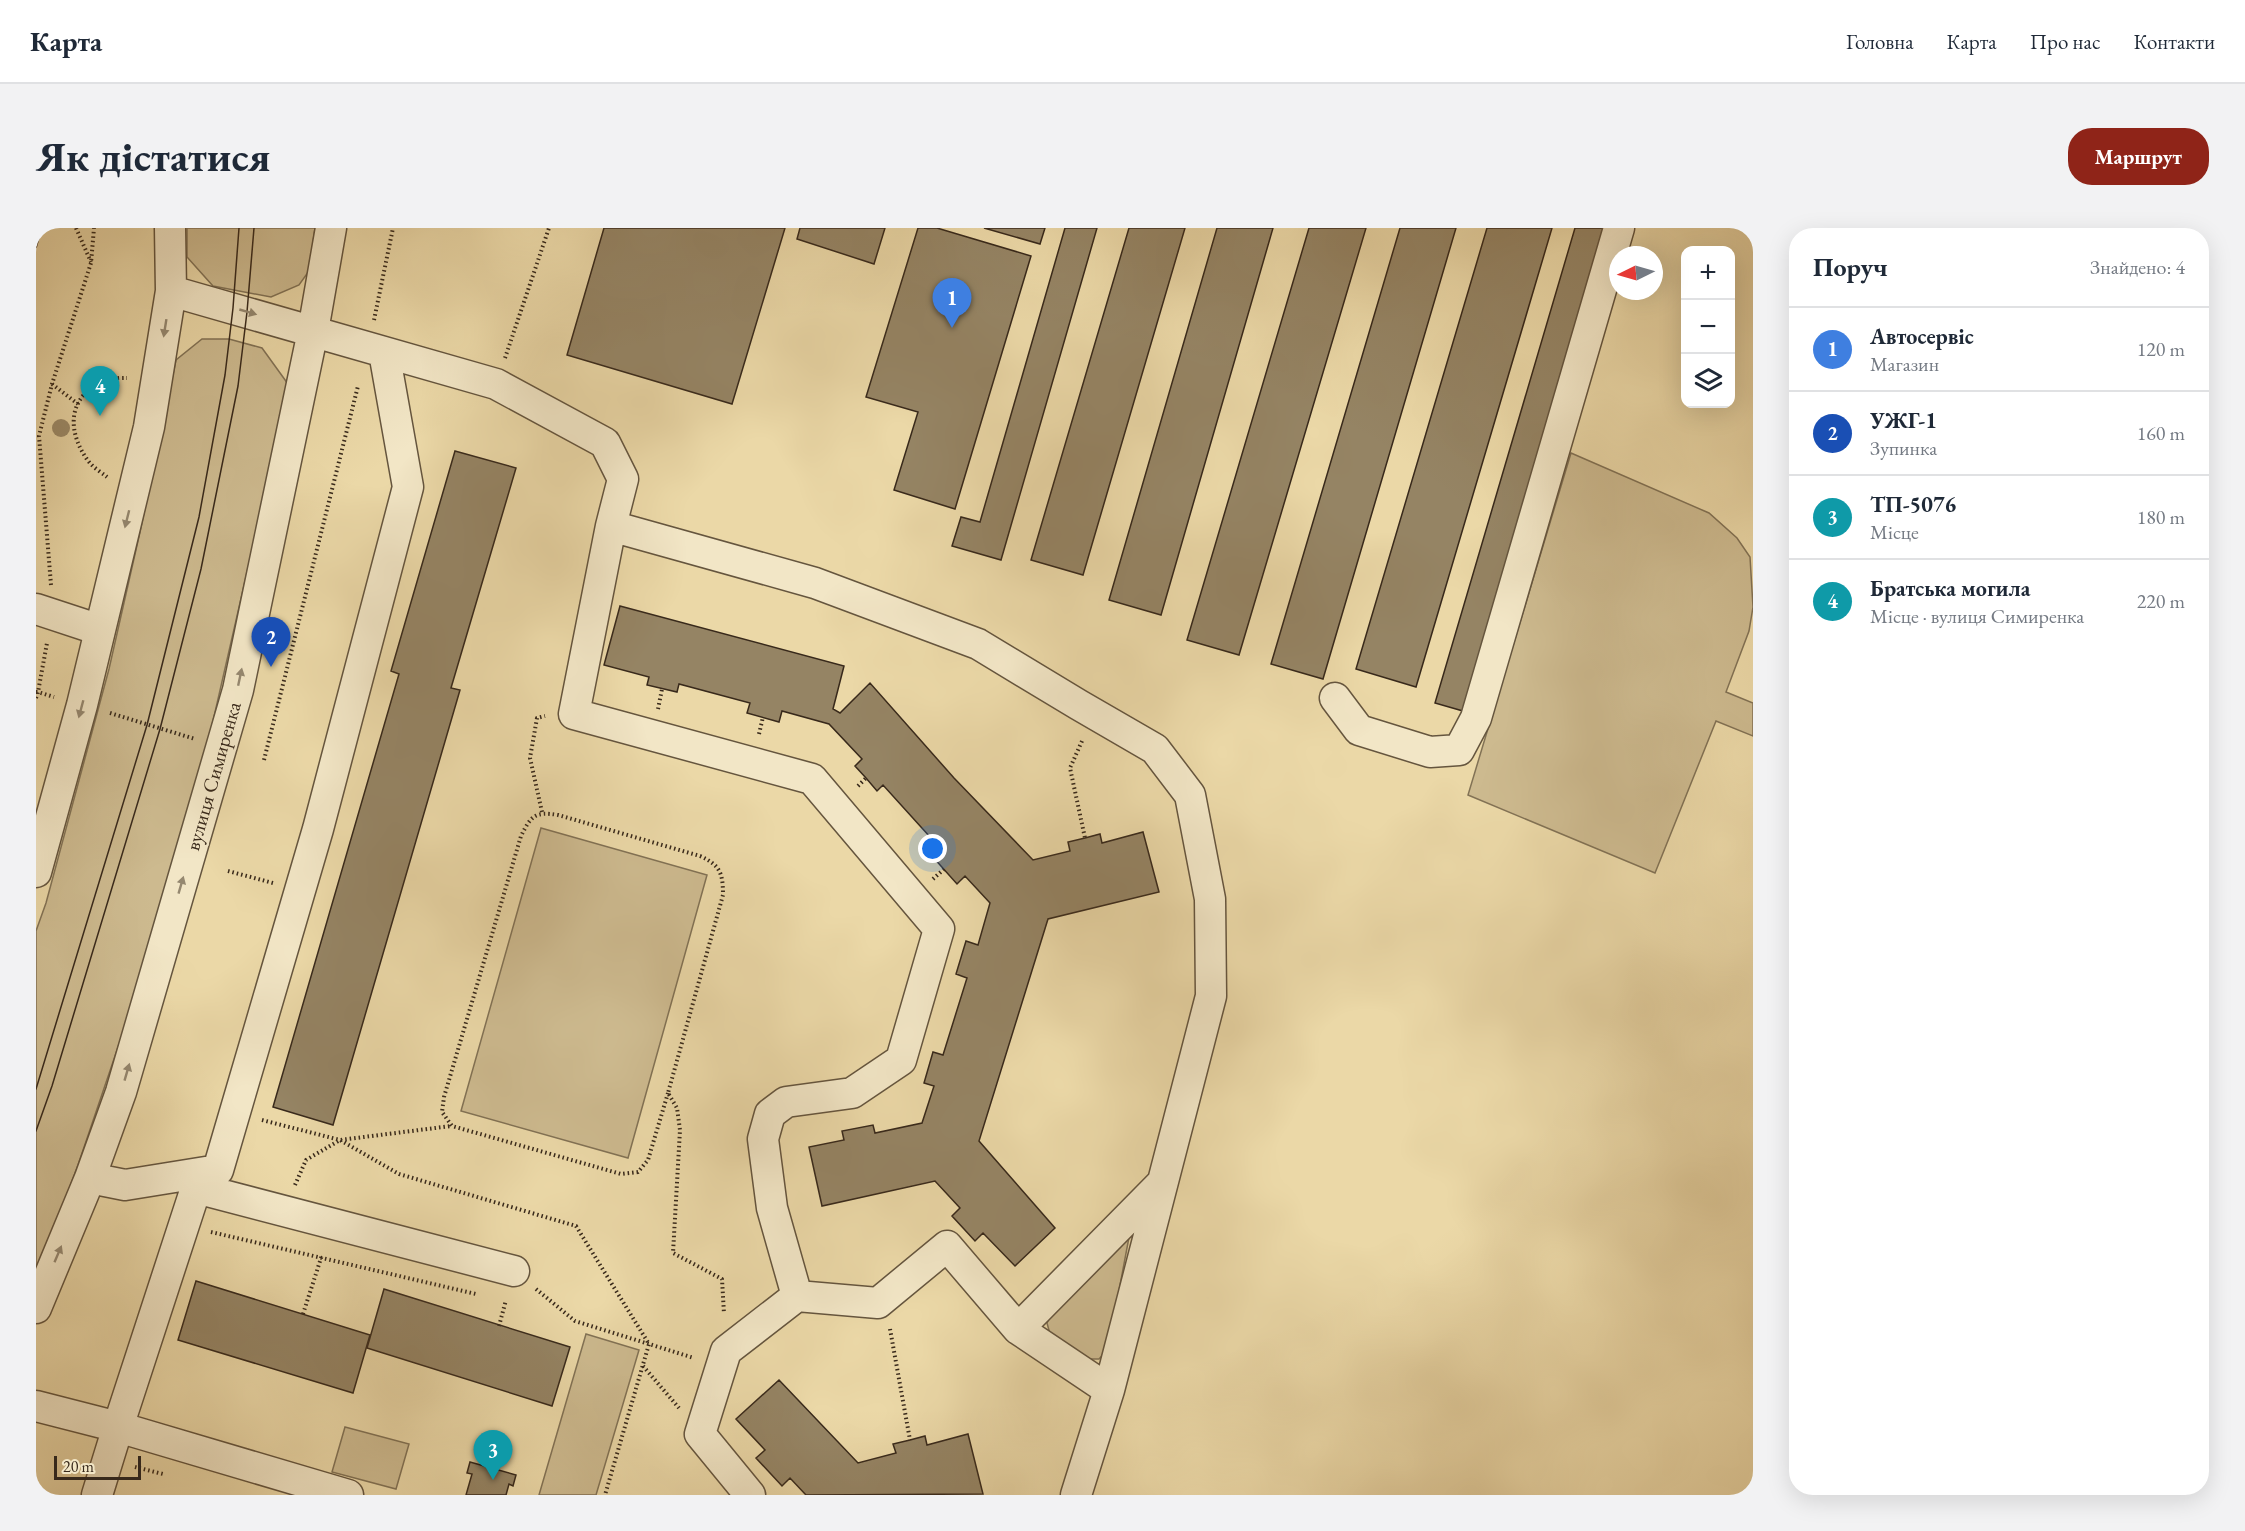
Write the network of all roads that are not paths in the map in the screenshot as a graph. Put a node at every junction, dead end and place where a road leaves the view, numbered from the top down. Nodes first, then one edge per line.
1 (170, 228) edge
2 (331, 228) edge
3 (1619, 228) edge
4 (171, 291) junction
5 (313, 330) junction
6 (376, 349) junction
7 (611, 526) junction
8 (45, 612) edge
9 (99, 630) junction
10 (1335, 698) dead end
11 (36, 872) edge
12 (90, 1178) junction
13 (1161, 1184) junction
14 (513, 1271) road end
15 (797, 1296) junction
16 (36, 1308) edge
17 (1018, 1329) junction
18 (1109, 1390) junction
19 (36, 1407) edge
20 (118, 1427) junction
21 (97, 1495) edge
22 (348, 1495) edge
23 (750, 1495) edge
24 (1076, 1495) edge

1 - 4 street
2 - 5 street, вулиця Симиренка
3 - 10 street
4 -> 5 street
4 -> 9 street
5 - 6 street
12 -> 5 street, вулиця Симиренка
6 - 7 street
6 - 12 street
7 - 13 street
7 - 15 street
8 - 9 street
9 -> 11 street
16 -> 12 street, вулиця Симиренка
13 - 17 street
13 - 18 street
14 - 20 street
15 - 17 street
15 - 23 street
17 - 18 street
18 - 24 street
19 - 20 street
20 - 21 street
20 - 22 street

